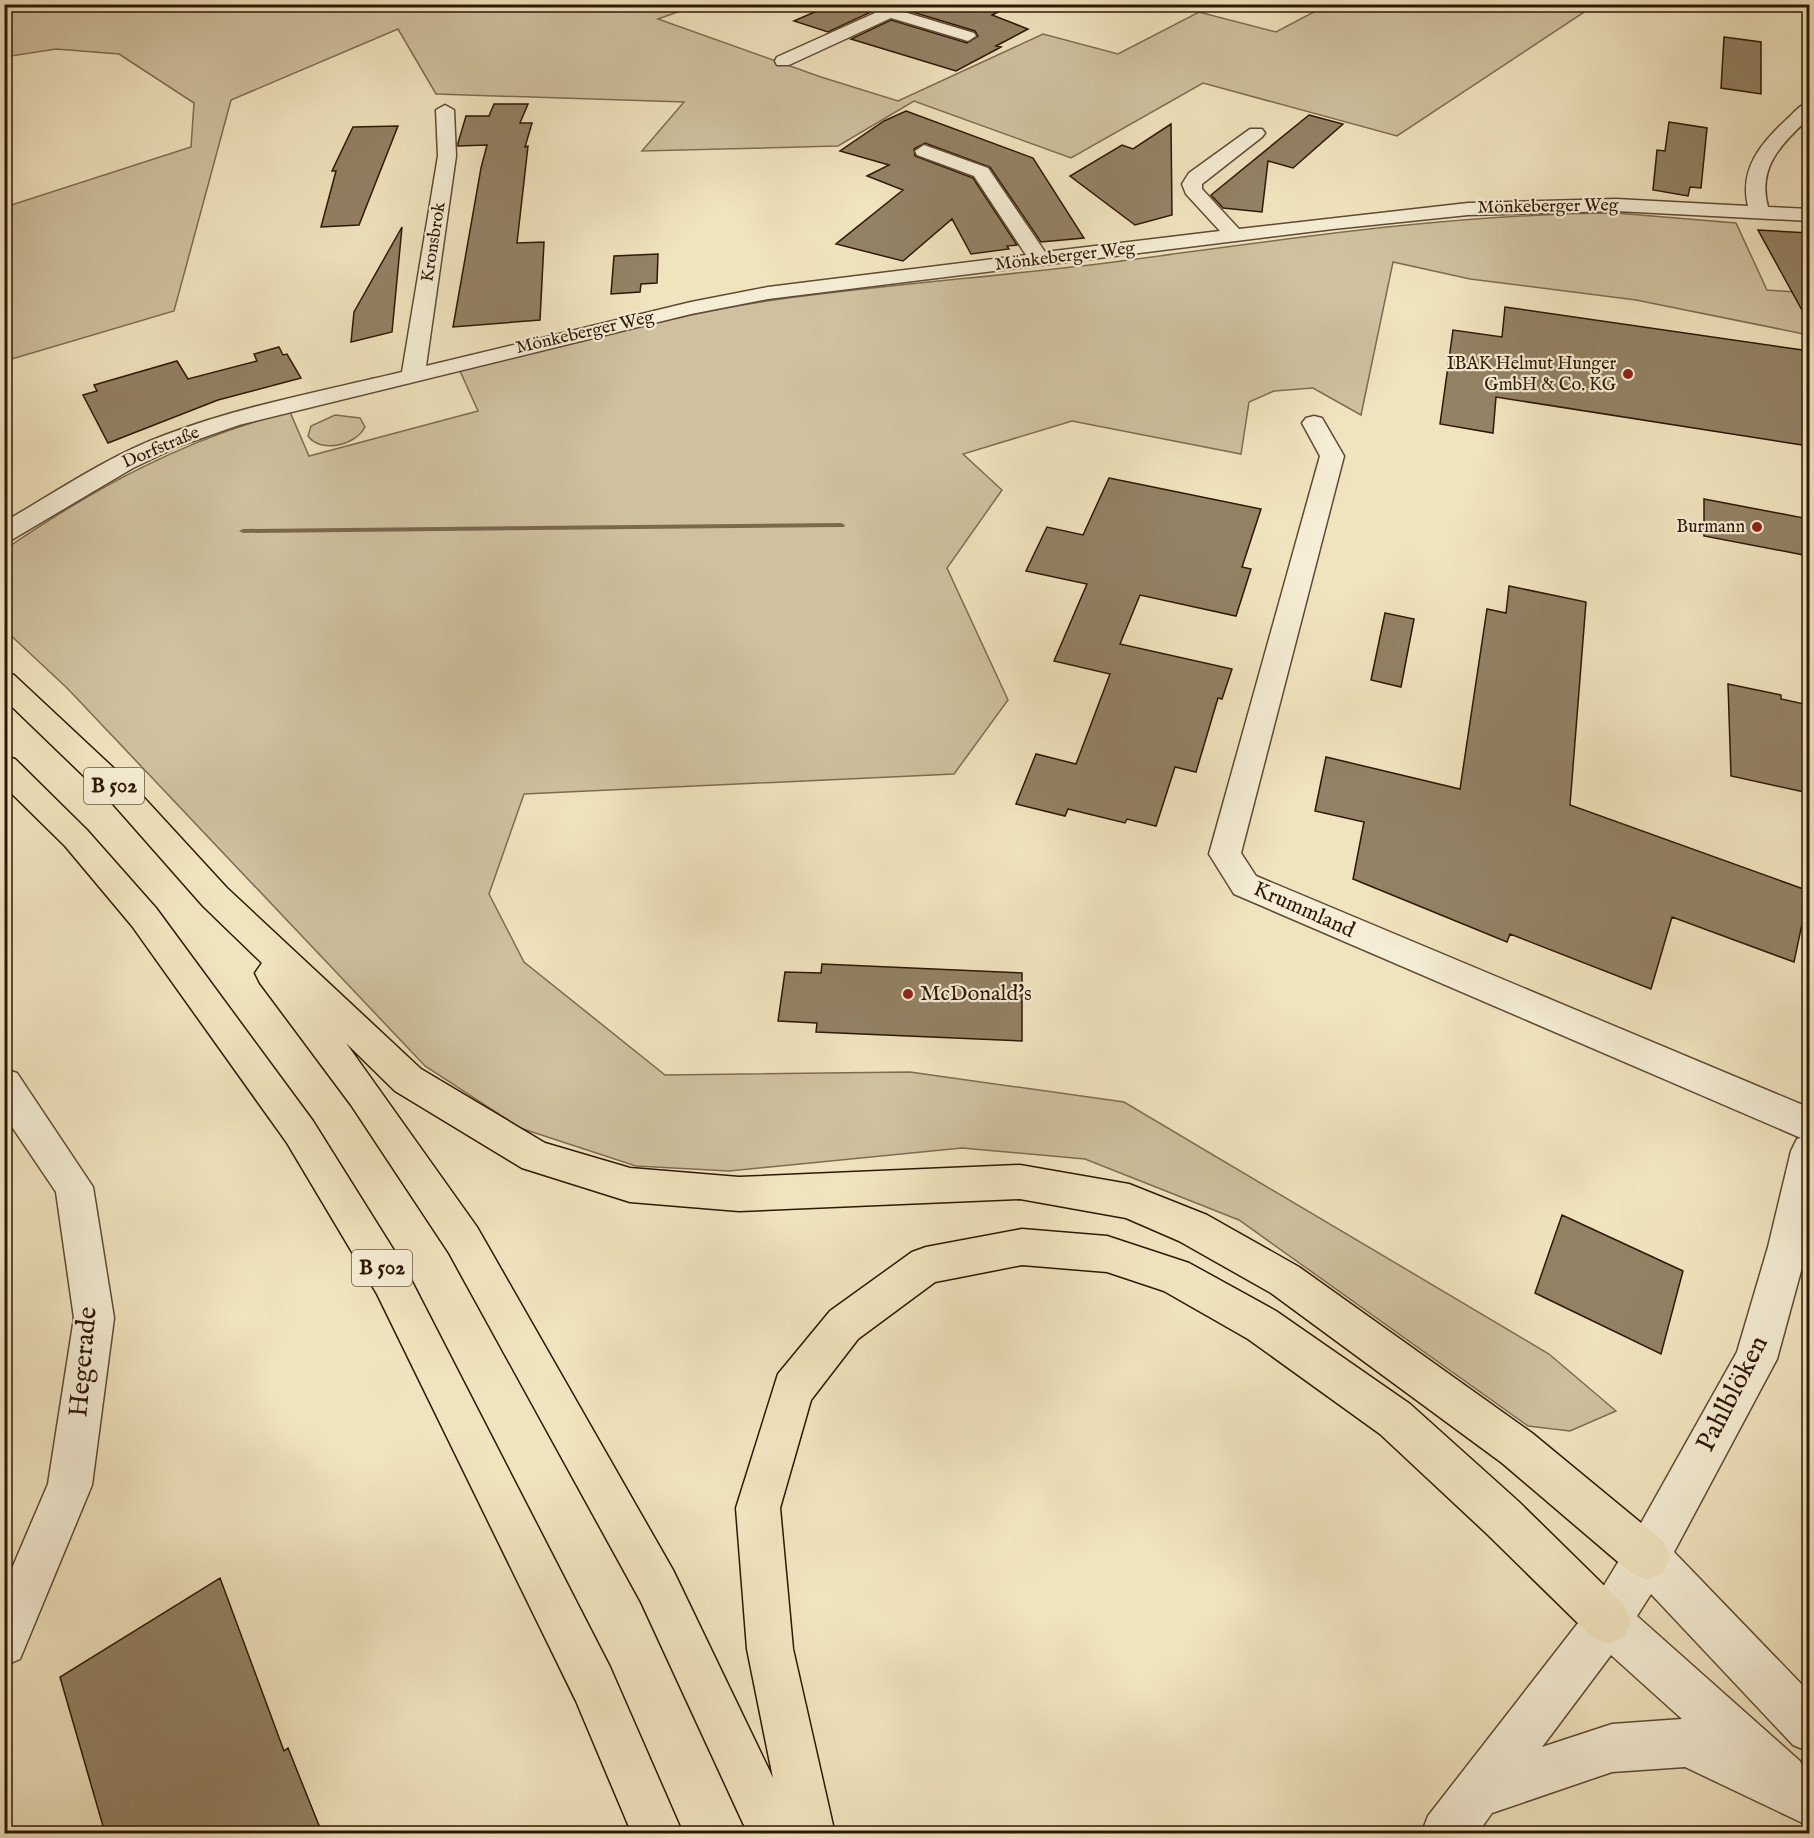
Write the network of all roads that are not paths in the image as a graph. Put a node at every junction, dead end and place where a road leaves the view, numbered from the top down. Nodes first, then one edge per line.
1 (866, 4) edge
2 (908, 4) edge
3 (1764, 4) edge
4 (1809, 6) edge
5 (891, 12) junction
6 (968, 36) dead end
7 (783, 61) dead end
8 (1809, 108) edge
9 (445, 110) dead end
10 (1256, 134) dead end
11 (924, 151) dead end
12 (1760, 214) junction
13 (1809, 215) edge
14 (1235, 236) junction
15 (1040, 260) junction
16 (414, 374) junction
17 (330, 394) joint
18 (1314, 423) dead end
19 (4, 533) edge
20 (4, 682) edge
21 (4, 767) edge
22 (215, 897) junction
23 (6, 1088) edge
24 (1809, 1125) edge
25 (1809, 1150) edge
26 (1647, 1557) junction
27 (1608, 1621) junction
28 (4, 1643) edge
29 (1809, 1728) edge
30 (1477, 1794) junction
31 (1809, 1801) edge
32 (658, 1833) edge
33 (774, 1833) edge
34 (810, 1833) edge
35 (1446, 1833) edge

1 - 5 street
2 - 5 street
3 - 4 street
5 - 6 street
5 - 7 street
8 - 12 street
9 - 16 street, Kronsbrok
10 - 14 street
11 - 15 street
12 - 13 street, Mönkeberger Weg
12 - 14 street, Mönkeberger Weg
14 - 15 street, Mönkeberger Weg
15 - 16 street, Mönkeberger Weg
16 - 17 street, Mönkeberger Weg
17 - 19 street, Dorfstraße
18 - 24 street, Krummland
20 - 22 highway, B 502
21 - 32 highway, B 502
22 - 26 highway
22 - 33 highway, B 502
23 - 28 street, Hegerade
25 - 26 street, Pahlblöken
26 - 27 street, Pahlblöken
26 - 29 street
27 - 30 street, Pahlblöken
27 - 31 street
27 - 34 highway
30 - 31 street
30 - 35 street, Pahlblöken

